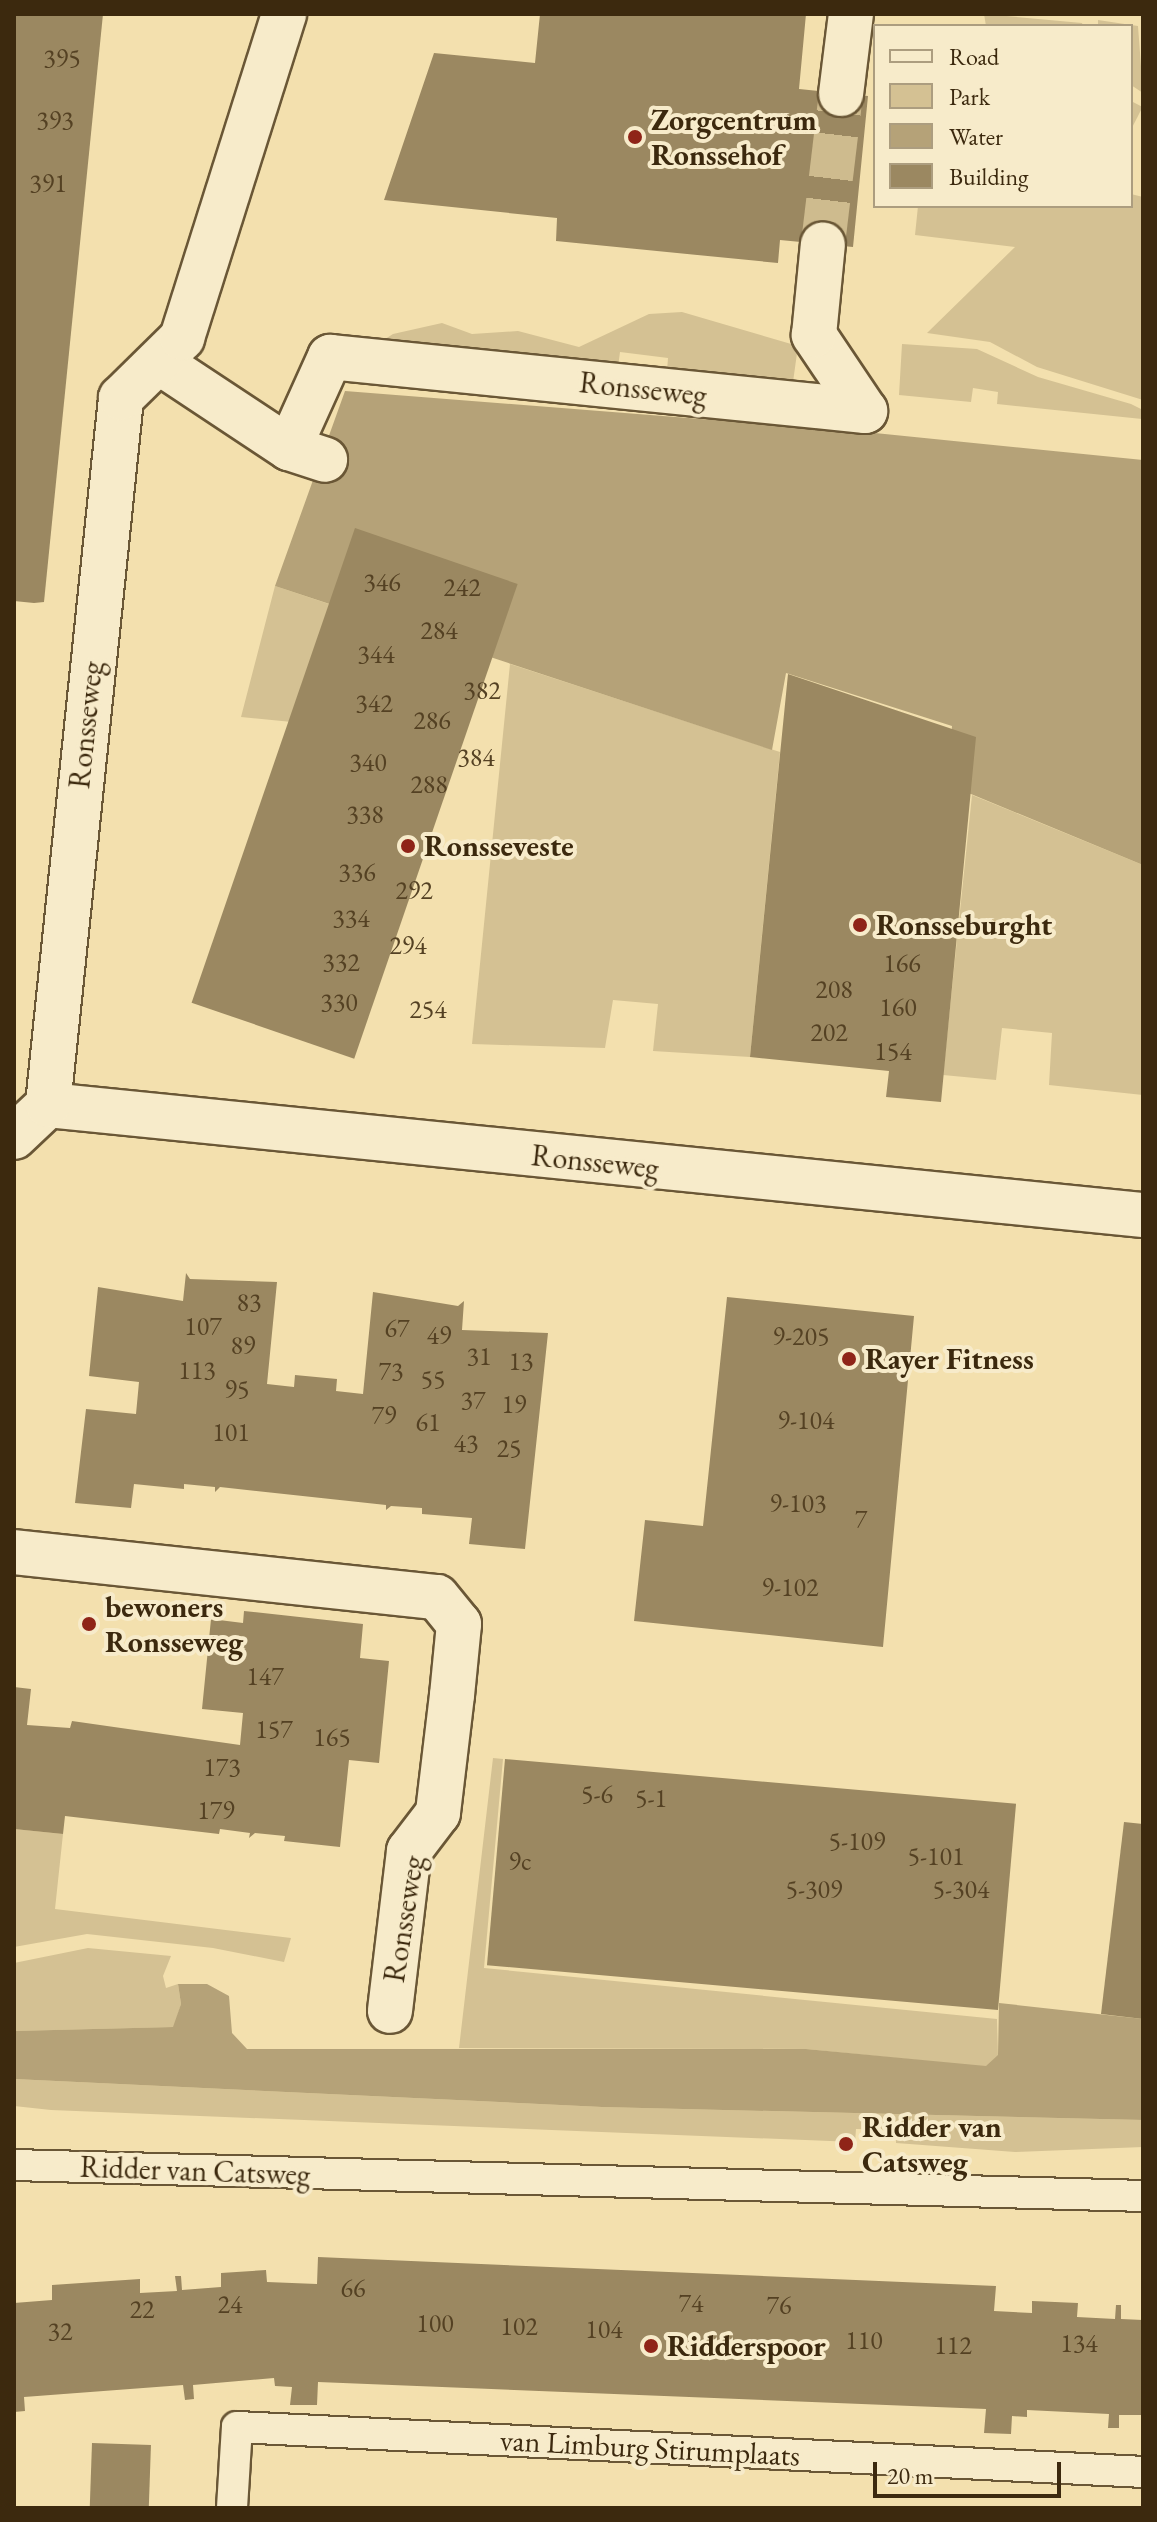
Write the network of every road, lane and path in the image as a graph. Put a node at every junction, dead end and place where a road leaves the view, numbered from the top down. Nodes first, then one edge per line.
1 (284, 14) edge
2 (851, 14) edge
3 (841, 94) tunnel mouth
4 (823, 244) tunnel mouth
5 (159, 362) junction
6 (48, 1105) junction
7 (14, 1137) edge
8 (1143, 1215) edge
9 (14, 1552) edge
10 (390, 2011) dead end
11 (14, 2165) edge
12 (1143, 2196) edge
13 (1143, 2472) edge
14 (232, 2508) edge

1 - 5 street, Ronsseweg
2 - 3 street
4 - 5 street, Ronsseweg
5 - 6 street, Ronsseweg
6 - 7 street
6 - 8 street, Ronsseweg
9 - 10 street, Ronsseweg
11 - 12 lane, Ridder van Catsweg
13 - 14 lane, van Limburg Stirumplaats

